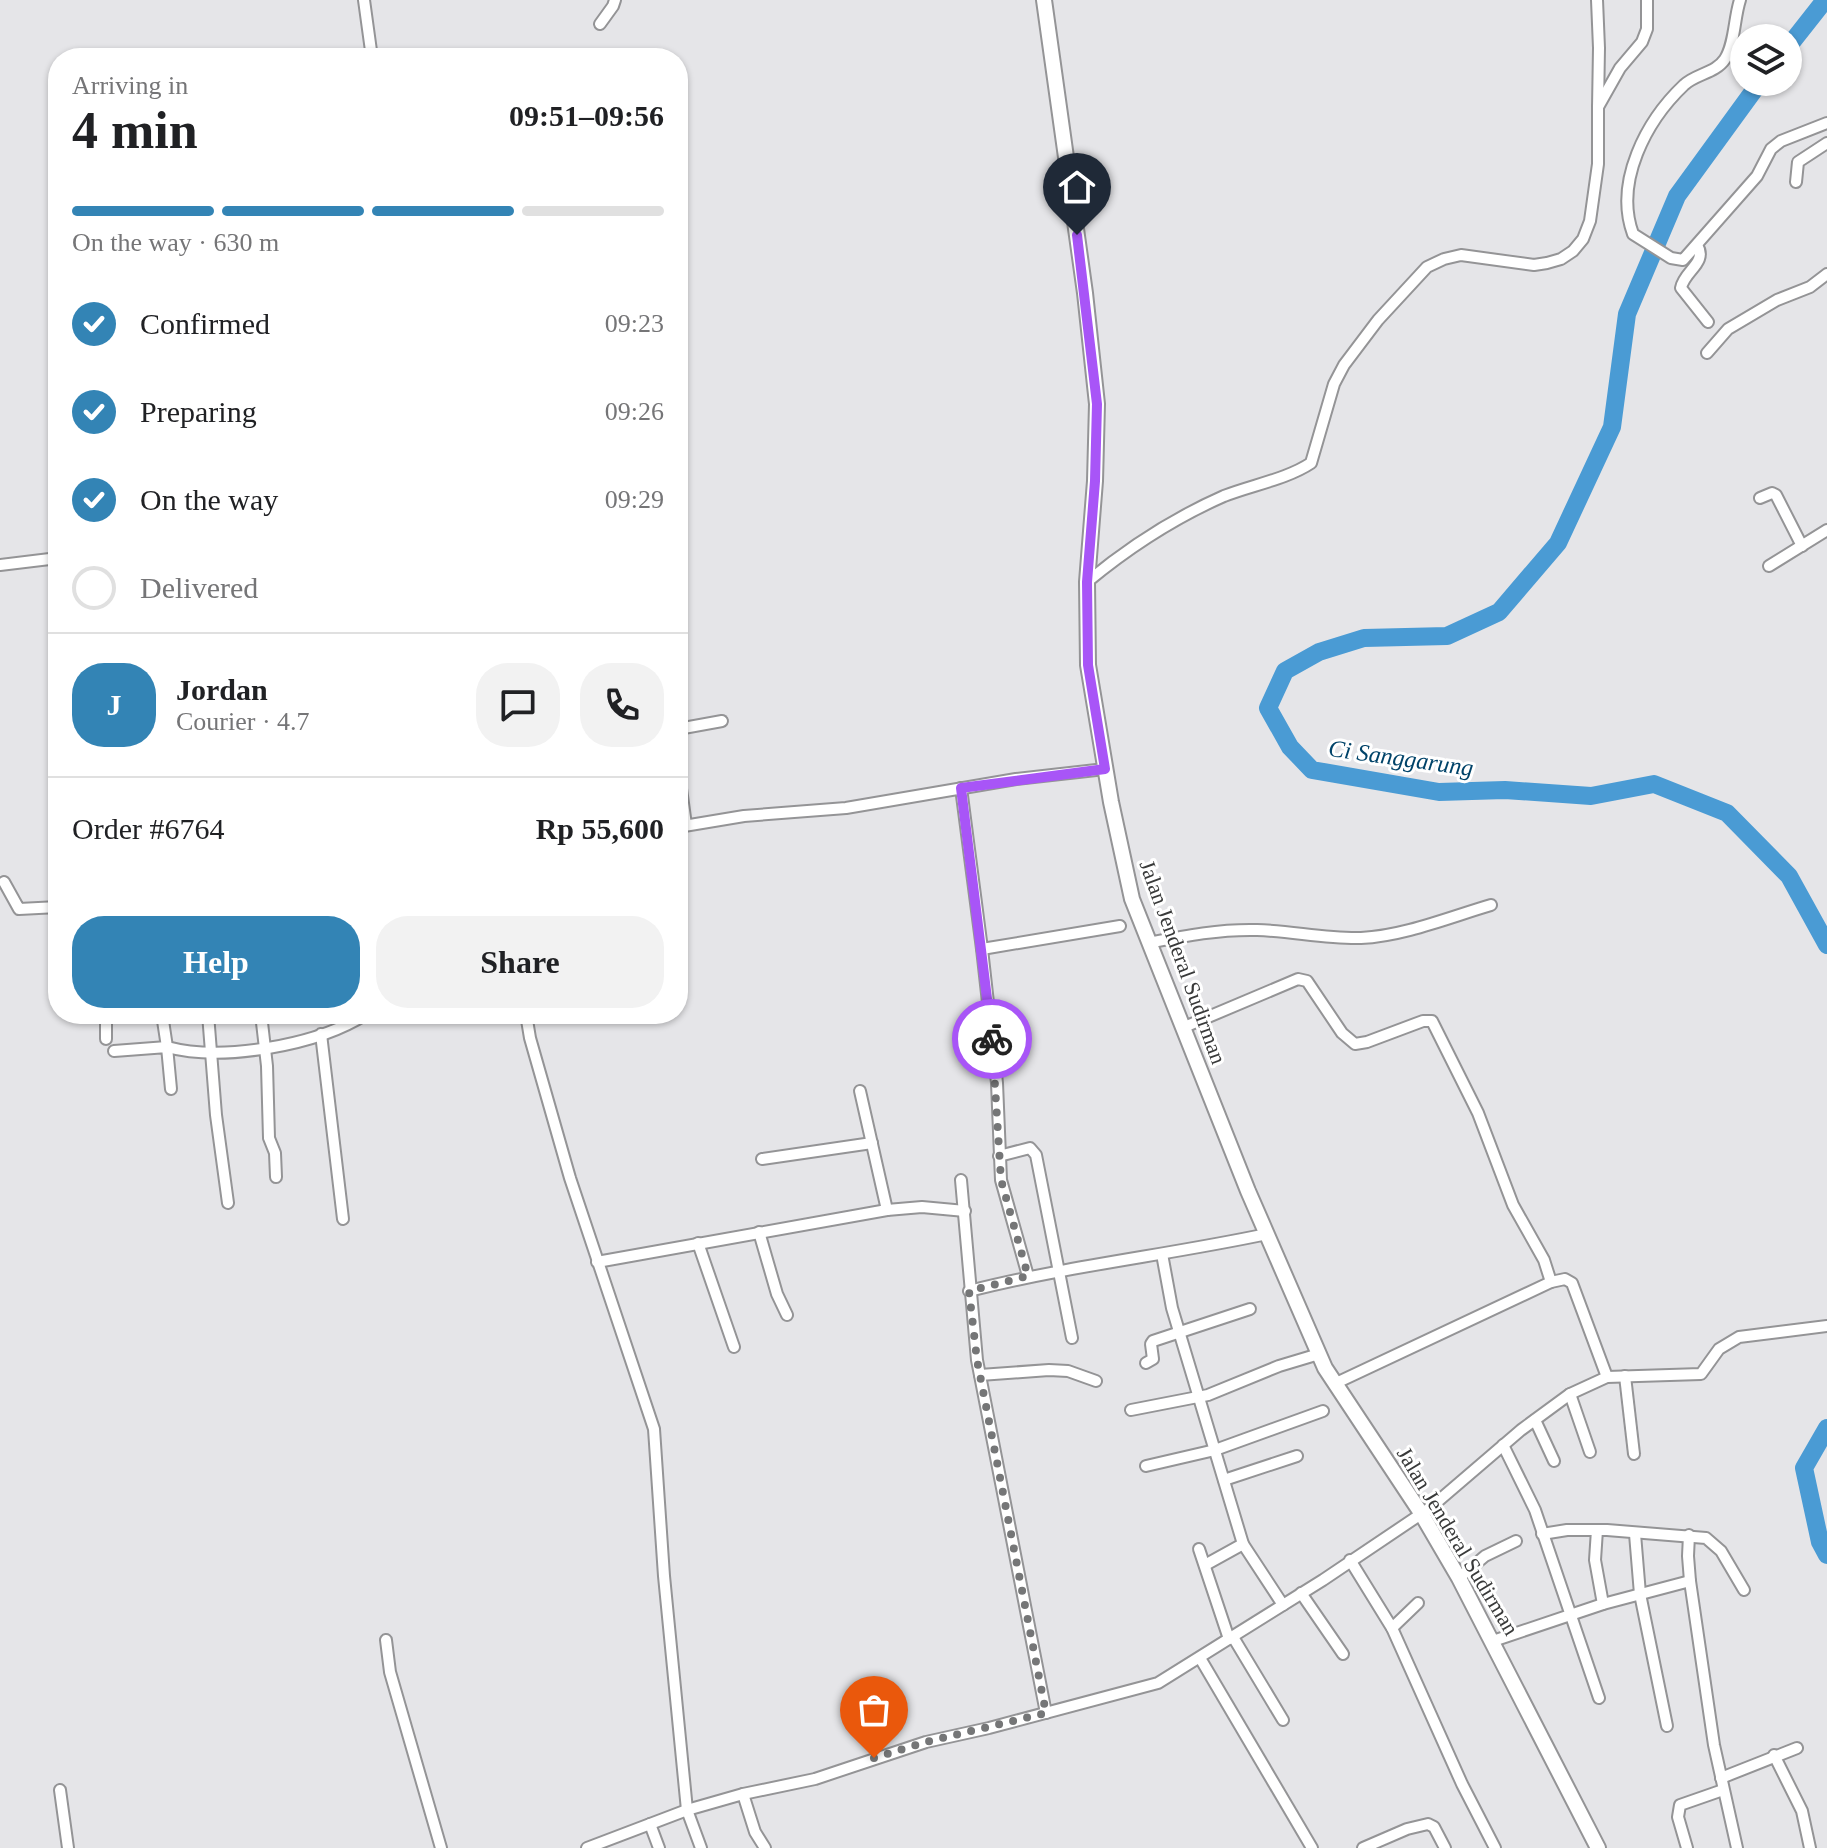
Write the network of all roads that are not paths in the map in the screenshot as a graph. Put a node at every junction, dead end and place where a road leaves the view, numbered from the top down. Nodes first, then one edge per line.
1 (364, 0) edge
2 (615, 0) edge
3 (1044, 0) edge
4 (1597, 0) edge
5 (1647, 0) edge
6 (1740, 0) edge
7 (600, 24) dead end
8 (371, 48) edge
9 (1598, 107) junction
10 (1827, 113) edge
11 (1824, 124) edge
12 (1827, 143) edge
13 (1796, 182) dead end
14 (1697, 245) junction
15 (1827, 274) edge
16 (1708, 322) dead end
17 (1707, 353) dead end
18 (1760, 498) dead end
19 (1827, 530) edge
20 (1802, 546) junction
21 (48, 559) edge
22 (0, 565) edge
23 (1769, 566) dead end
24 (1087, 582) junction
25 (722, 721) dead end
26 (688, 727) edge
27 (1105, 769) junction
28 (961, 788) junction
29 (688, 825) edge
30 (4, 882) dead end
31 (1491, 905) dead end
32 (48, 907) edge
33 (1120, 926) dead end
34 (1148, 943) junction
35 (982, 949) junction
36 (106, 1024) edge
37 (164, 1024) edge
38 (209, 1024) edge
39 (262, 1024) edge
40 (344, 1024) edge
41 (528, 1024) edge
42 (1182, 1028) junction
43 (321, 1034) junction
44 (106, 1039) dead end
45 (167, 1047) junction
46 (265, 1047) junction
47 (114, 1051) dead end
48 (212, 1052) junction
49 (171, 1089) dead end
50 (860, 1091) dead end
51 (872, 1143) junction
52 (999, 1156) junction
53 (762, 1159) dead end
54 (276, 1177) dead end
55 (961, 1180) dead end
56 (228, 1203) dead end
57 (887, 1210) junction
58 (965, 1211) junction
59 (343, 1219) dead end
60 (759, 1232) junction
61 (1267, 1234) junction
62 (698, 1243) junction
63 (1162, 1254) junction
64 (597, 1262) junction
65 (1057, 1271) junction
66 (1028, 1276) junction
67 (1551, 1282) junction
68 (969, 1291) junction
69 (1250, 1309) dead end
70 (787, 1315) dead end
71 (1827, 1326) edge
72 (1179, 1331) junction
73 (1072, 1338) dead end
74 (734, 1347) dead end
75 (1319, 1354) junction
76 (1146, 1363) dead end
77 (980, 1375) junction
78 (1625, 1376) junction
79 (1607, 1377) junction
80 (1096, 1381) dead end
81 (1334, 1384) junction
82 (1570, 1394) junction
83 (1199, 1396) junction
84 (1131, 1410) dead end
85 (1323, 1411) dead end
86 (1535, 1420) junction
87 (1503, 1445) junction
88 (1215, 1450) junction
89 (1590, 1452) dead end
90 (1634, 1454) dead end
91 (1297, 1456) dead end
92 (1554, 1461) dead end
93 (1146, 1466) dead end
94 (1224, 1480) junction
95 (1421, 1513) junction
96 (1597, 1530) junction
97 (1542, 1532) junction
98 (1635, 1534) junction
99 (1689, 1535) junction
100 (1516, 1541) dead end
101 (1243, 1544) junction
102 (1199, 1549) dead end
103 (1350, 1560) junction
104 (1205, 1565) junction
105 (1456, 1573) junction
106 (1690, 1581) junction
107 (1744, 1590) dead end
108 (1301, 1593) junction
109 (1640, 1594) junction
110 (1418, 1603) dead end
111 (1603, 1604) junction
112 (1283, 1605) junction
113 (1572, 1615) junction
114 (1390, 1623) junction
115 (1231, 1638) junction
116 (386, 1640) dead end
117 (1493, 1641) junction
118 (1343, 1654) dead end
119 (1200, 1658) junction
120 (1599, 1698) dead end
121 (1046, 1713) junction
122 (1283, 1720) dead end
123 (1667, 1726) dead end
124 (1797, 1748) dead end
125 (1774, 1755) junction
126 (1722, 1784) junction
127 (60, 1790) dead end
128 (743, 1794) junction
129 (687, 1810) junction
130 (650, 1824) junction
131 (1381, 1844) edge
132 (68, 1848) edge
133 (441, 1848) edge
134 (587, 1848) edge
135 (659, 1848) edge
136 (701, 1848) edge
137 (765, 1848) edge
138 (1312, 1848) edge
139 (1363, 1848) edge
140 (1445, 1848) edge
141 (1495, 1848) edge
142 (1598, 1848) edge
143 (1687, 1848) edge
144 (1737, 1848) edge
145 (1810, 1848) edge

1 - 8 street
2 - 7 street
3 - 24 main road, Jalan Jenderal Sudirman
4 - 9 street
5 - 9 street
6 - 14 street
9 - 24 street
10 - 11 street
11 - 14 street
12 - 13 street
14 - 16 street
15 - 17 street
18 - 20 street
19 - 20 street
20 - 23 street
21 - 22 street
24 - 27 main road, Jalan Jenderal Sudirman
25 - 26 street
27 - 28 street
27 - 34 main road, Jalan Jenderal Sudirman
28 - 29 street
28 - 35 street
30 - 32 street
31 - 34 street
33 - 35 street
34 - 42 main road, Jalan Jenderal Sudirman
35 - 52 street
36 - 44 street
37 - 45 street
38 - 48 street
39 - 46 street
40 - 43 street
41 - 64 street
42 - 61 main road, Jalan Jenderal Sudirman
42 - 67 street
43 - 46 street
43 - 59 street
45 - 47 street
45 - 48 street
45 - 49 street
46 - 48 street
46 - 54 street
48 - 56 street
50 - 51 street
51 - 53 street
51 - 57 street
52 - 65 street
52 - 66 street
55 - 58 street
57 - 58 street
57 - 60 street
58 - 68 street
60 - 62 street
60 - 70 street
61 - 63 street
61 - 65 street
61 - 75 main road, Jalan Jenderal Sudirman
62 - 64 street
62 - 74 street
63 - 65 street
63 - 72 street
64 - 129 street
65 - 66 street
65 - 73 street
66 - 68 street
67 - 79 street
67 - 81 street
68 - 77 street
69 - 72 street
71 - 78 street
72 - 76 street
72 - 83 street
75 - 81 main road, Jalan Jenderal Sudirman
75 - 83 street
77 - 80 street
77 - 121 street
78 - 79 street
78 - 90 street
79 - 82 street
81 - 95 main road, Jalan Jenderal Sudirman
82 - 86 street
82 - 89 street
83 - 84 street
83 - 88 street
85 - 88 street
86 - 87 street
86 - 92 street
87 - 95 street
87 - 97 street
88 - 93 street
88 - 94 street
91 - 94 street
94 - 101 street
95 - 103 street
95 - 105 main road, Jalan Jenderal Sudirman
96 - 97 street
96 - 98 street
96 - 111 street
97 - 113 street
98 - 99 street
98 - 109 street
99 - 106 street
99 - 107 street
100 - 105 street
101 - 104 street
101 - 112 street
102 - 104 street
103 - 108 street
103 - 114 street
104 - 115 street
105 - 117 main road, Jalan Jenderal Sudirman
106 - 109 street
106 - 126 street
108 - 112 street
108 - 118 street
109 - 111 street
109 - 123 street
110 - 114 street
111 - 113 street
112 - 115 street
113 - 117 street
113 - 120 street
114 - 141 street
115 - 119 street
115 - 122 street
116 - 133 street
117 - 142 main road, Jalan Jenderal Sudirman
119 - 121 street
119 - 138 street
121 - 128 street
124 - 125 street
125 - 126 street
125 - 145 street
126 - 143 street
126 - 144 street
127 - 132 street
128 - 129 street
128 - 137 street
129 - 130 street
129 - 136 street
130 - 134 street
130 - 135 street
131 - 139 street
131 - 140 street

